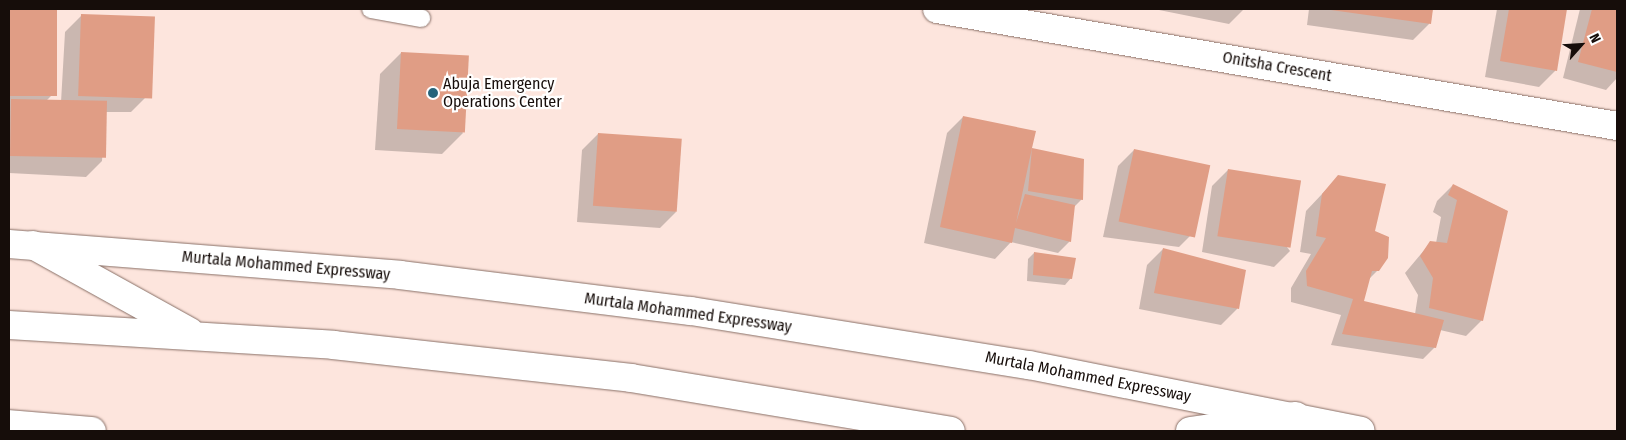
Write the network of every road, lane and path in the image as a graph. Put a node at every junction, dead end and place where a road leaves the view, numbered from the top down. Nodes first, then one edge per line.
1 (371, 9) edge
2 (937, 9) edge
3 (966, 11) edge
4 (421, 18) dead end
5 (1617, 126) edge
6 (21, 245) edge
7 (9, 325) edge
8 (196, 335) junction
9 (1296, 416) junction
10 (9, 424) edge
11 (92, 431) edge
12 (951, 431) edge
13 (1190, 431) edge
14 (1361, 431) edge

1 - 4 lane
2 - 3 main road, Onitsha Crescent
3 - 5 main road, Onitsha Crescent
6 - 8 main road
6 - 9 main road, Murtala Mohammed Expressway
7 - 8 main road
8 - 12 main road
9 - 13 main road
9 - 14 main road, Murtala Mohammed Expressway
10 - 11 main road

